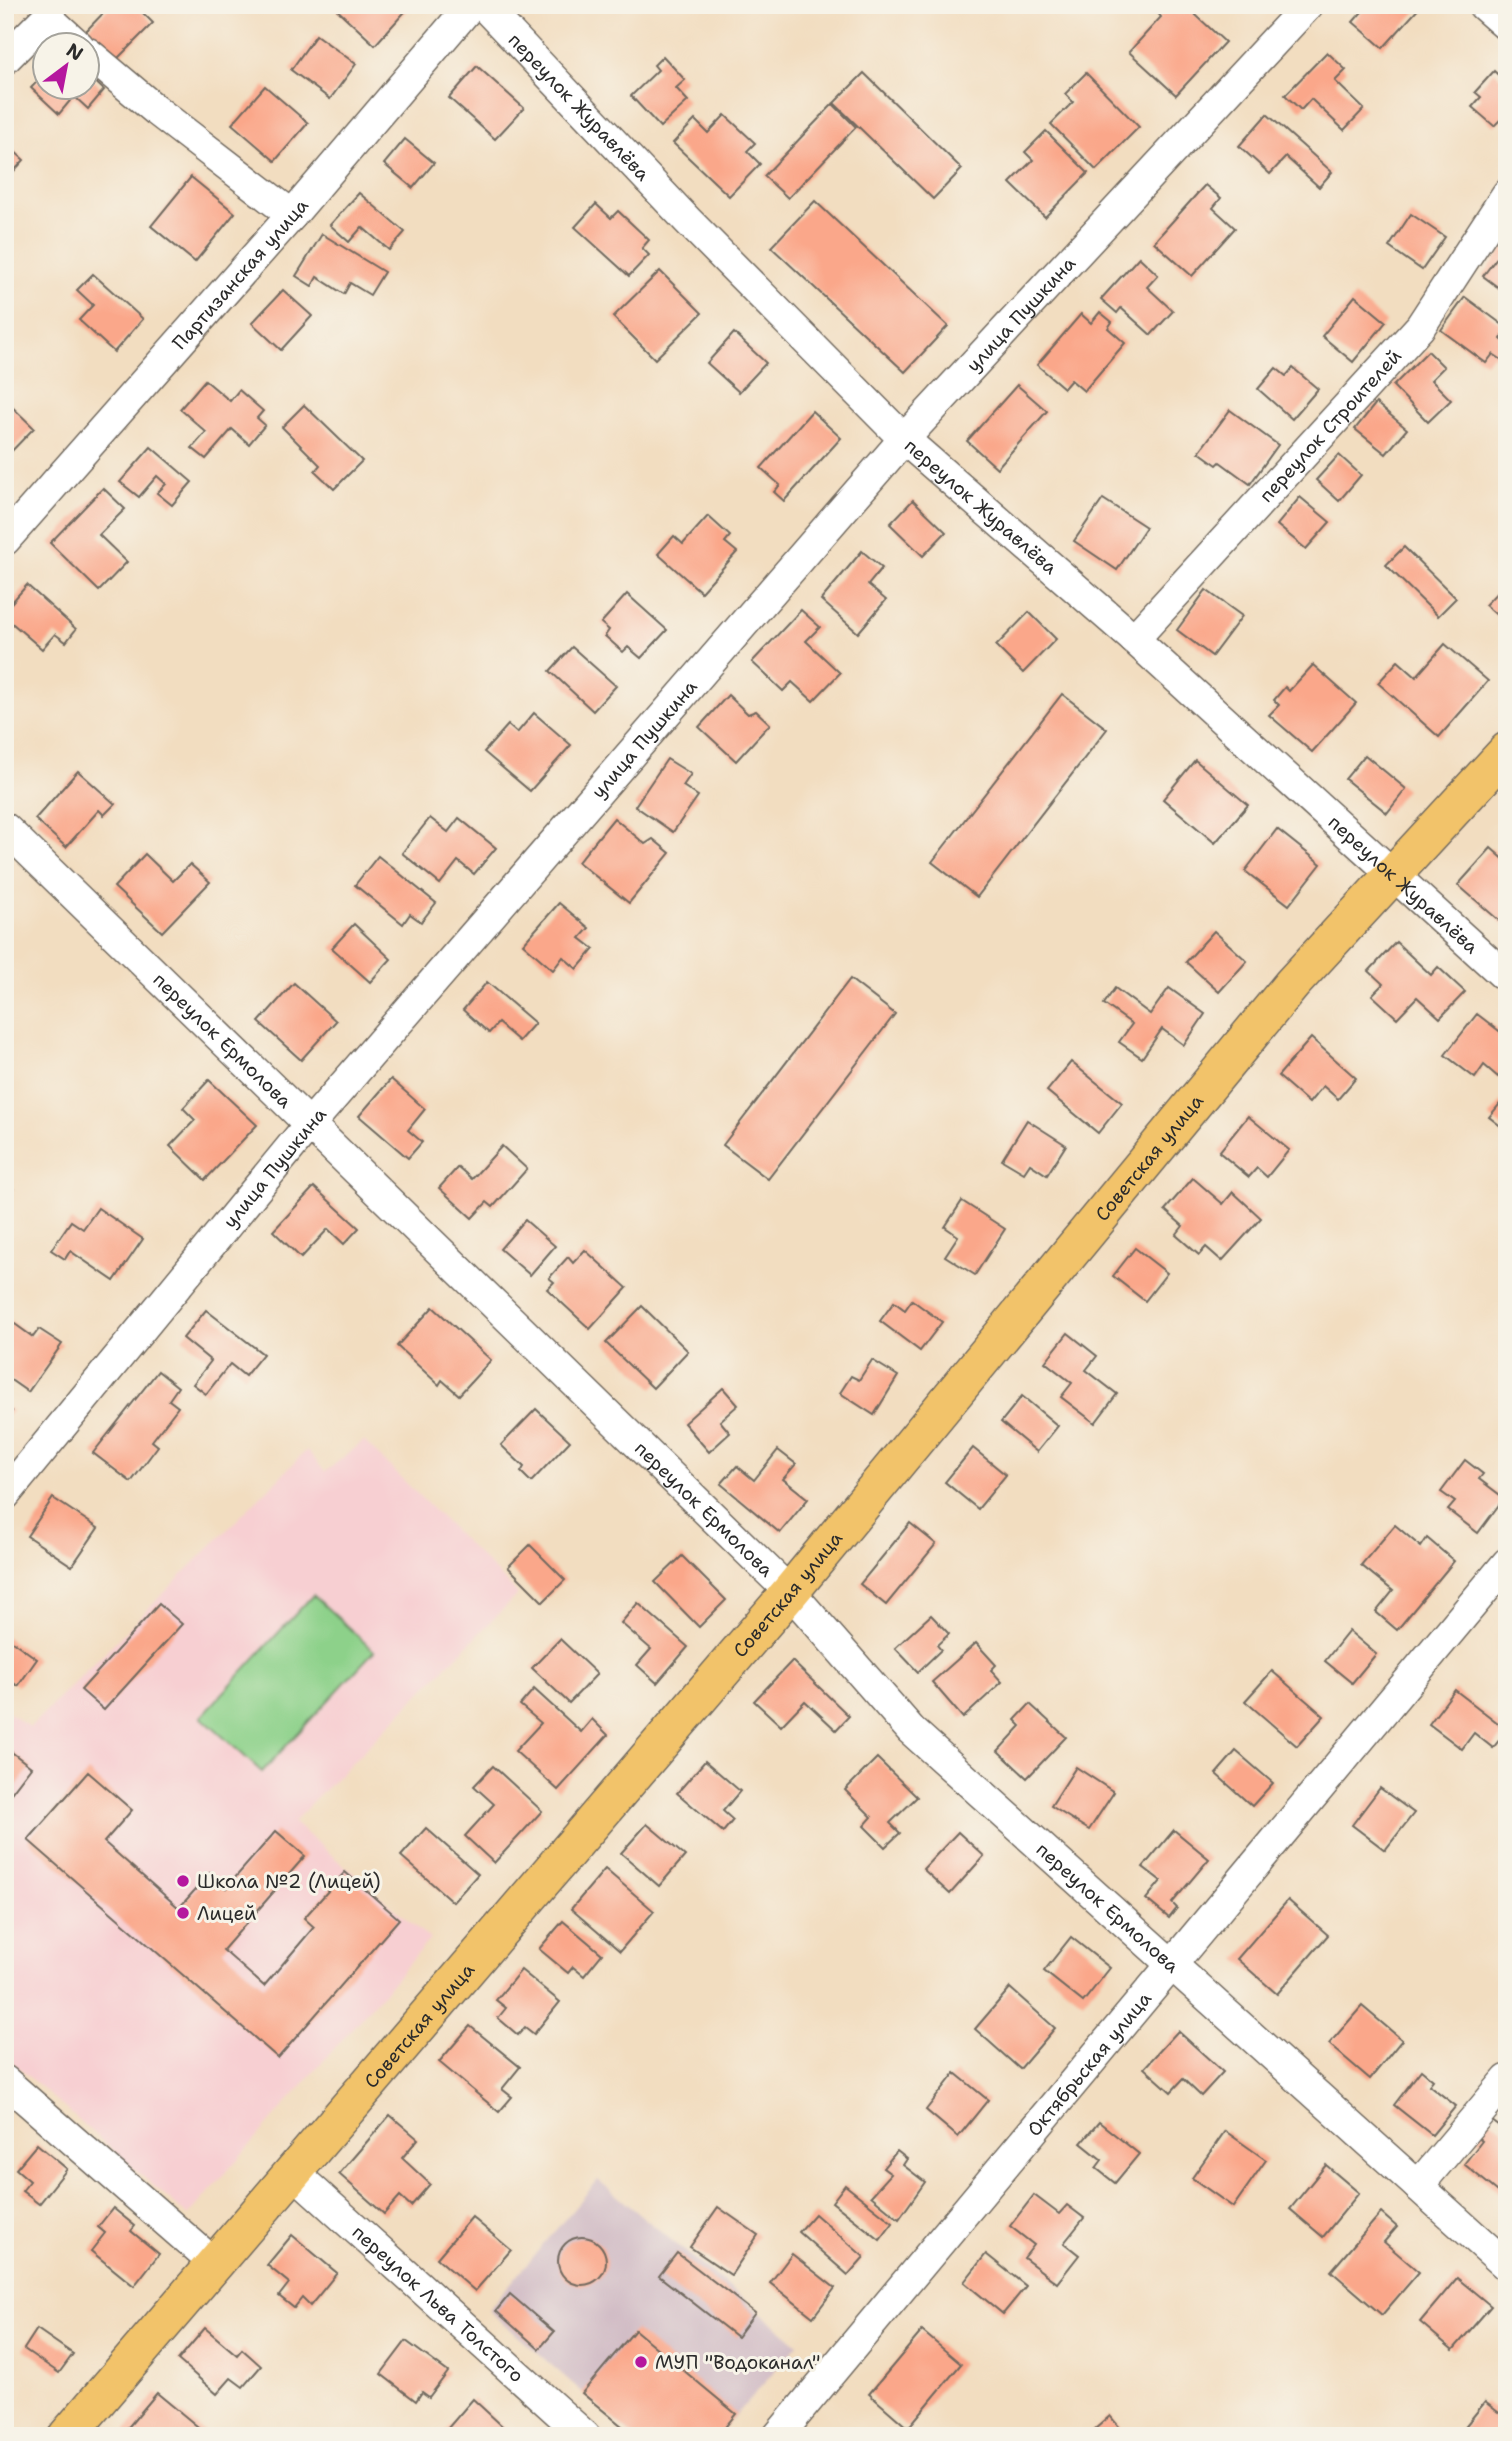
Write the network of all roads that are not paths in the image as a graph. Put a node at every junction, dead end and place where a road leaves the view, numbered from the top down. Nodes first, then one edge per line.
1 (471, 5) edge
2 (483, 5) edge
3 (1308, 5) edge
4 (1483, 5) edge
5 (1507, 26) edge
6 (32, 32) edge
7 (32, 32) edge
8 (64, 32) edge
9 (5, 59) edge
10 (102, 65) edge
11 (1507, 194) edge
12 (292, 215) junction
13 (904, 439) junction
14 (5, 540) edge
15 (1134, 639) junction
16 (1507, 751) edge
17 (5, 828) edge
18 (1393, 875) junction
19 (1507, 978) edge
20 (309, 1125) junction
21 (5, 1495) edge
22 (1507, 1563) edge
23 (790, 1592) junction
24 (1172, 1964) junction
25 (1507, 2080) edge
26 (5, 2081) edge
27 (293, 2172) junction
28 (1418, 2186) junction
29 (215, 2264) junction
30 (1507, 2266) edge
31 (67, 2436) edge
32 (585, 2436) edge
33 (778, 2436) edge

1 - 12 street, Партизанская улица
2 - 13 street, переулок Журавлёва
3 - 13 street, улица Пушкина
4 - 5 street
6 - 9 street
7 - 8 street
10 - 12 street
11 - 15 street, переулок Строителей
12 - 14 street, Партизанская улица
13 - 15 street, переулок Журавлёва
13 - 20 street, улица Пушкина
15 - 18 street, переулок Журавлёва
16 - 18 main road, Советская улица
17 - 20 street, переулок Ермолова
18 - 19 street, переулок Журавлёва
18 - 23 main road, Советская улица
20 - 21 street, улица Пушкина
20 - 23 street, переулок Ермолова
22 - 24 street, Октябрьская улица
23 - 24 street, переулок Ермолова
23 - 27 main road, Советская улица
24 - 28 street, переулок Ермолова
24 - 33 street, Октябрьская улица
25 - 28 street
26 - 29 street
27 - 29 main road, Советская улица
27 - 32 street, переулок Льва Толстого
28 - 30 street, переулок Ермолова
29 - 31 main road, Советская улица

